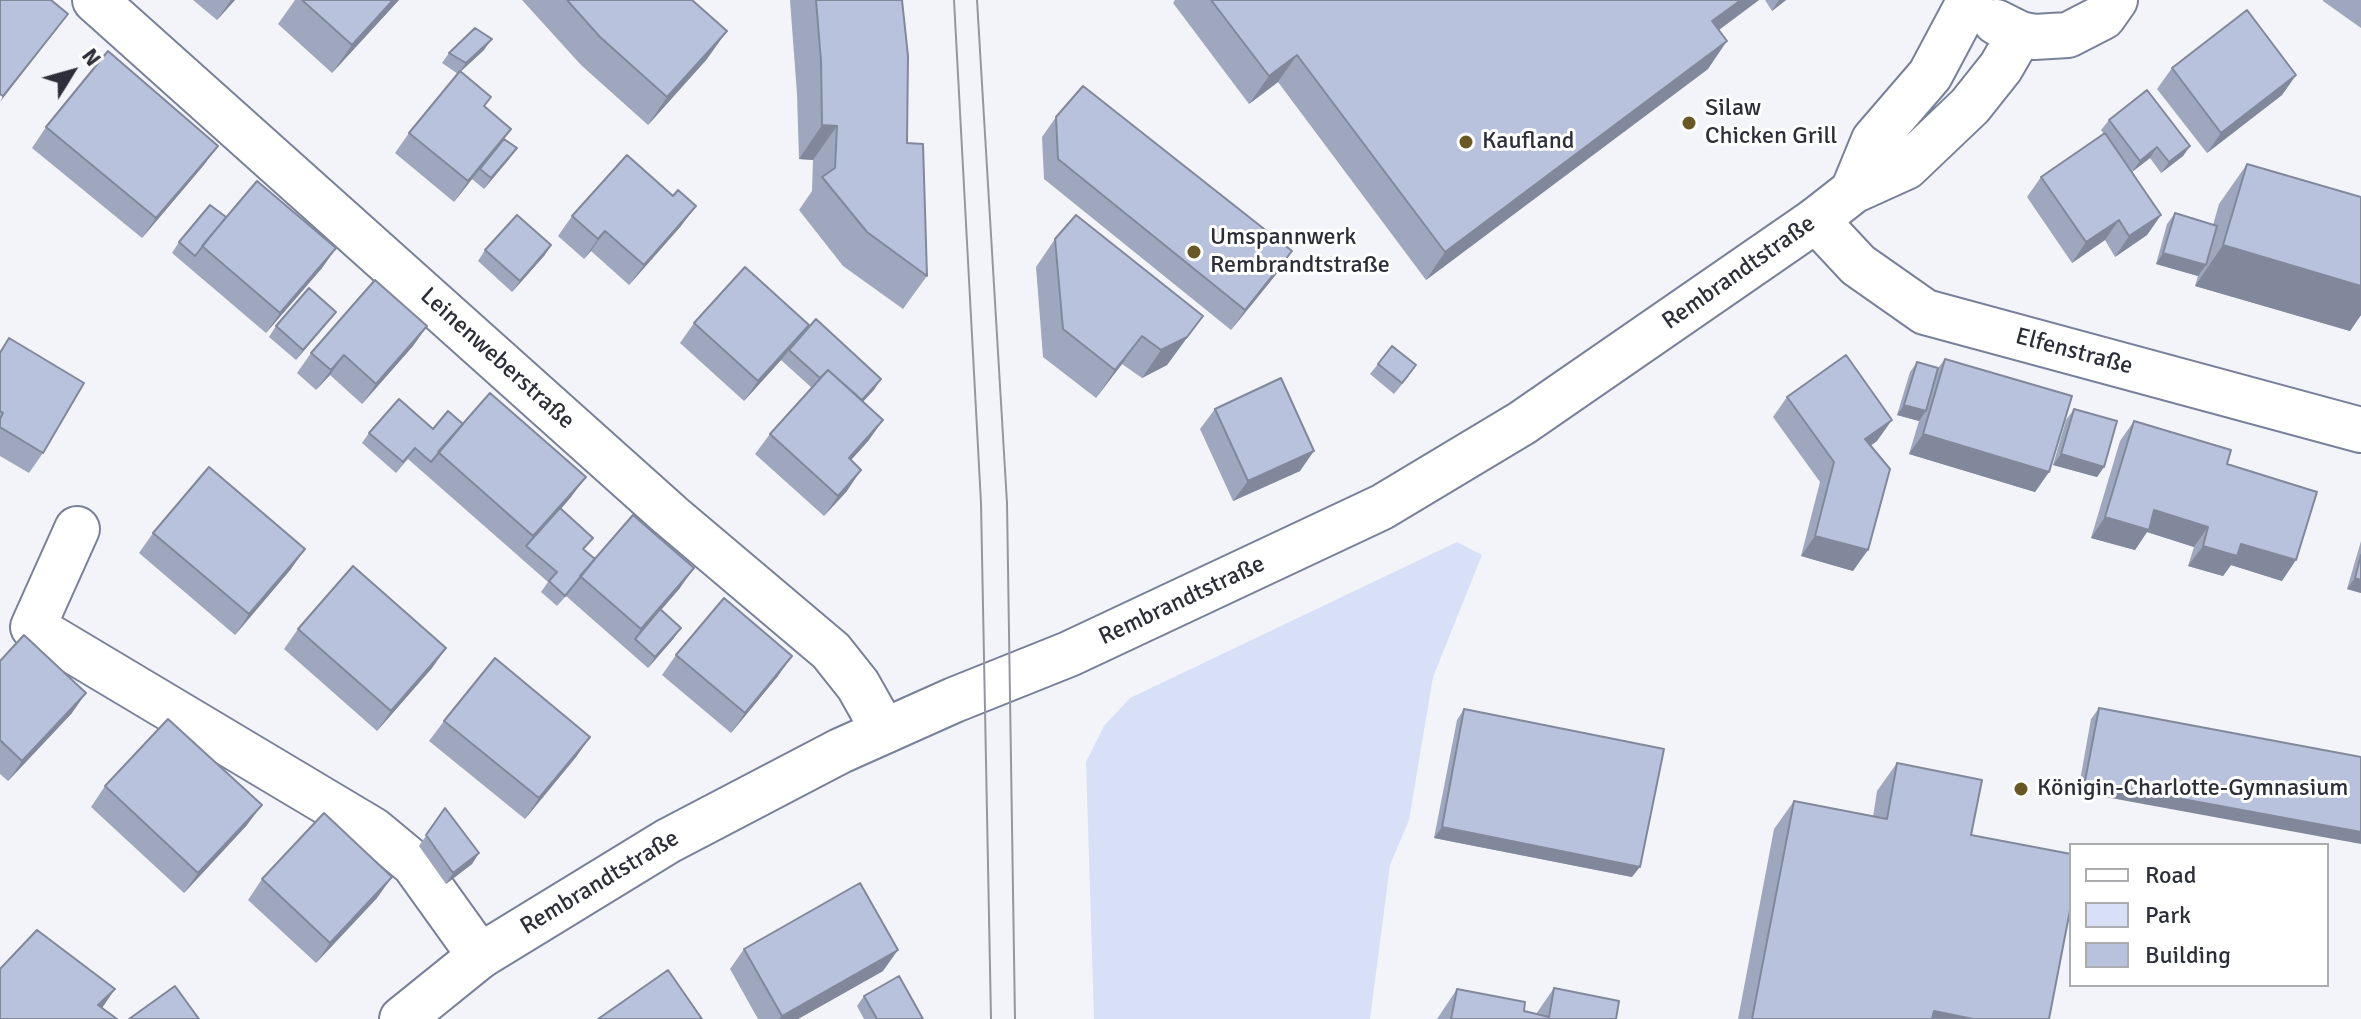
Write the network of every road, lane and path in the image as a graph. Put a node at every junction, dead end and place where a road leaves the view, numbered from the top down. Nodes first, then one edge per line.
1 (95, 0) edge
2 (1973, 0) edge
3 (2115, 0) edge
4 (2020, 34) junction
5 (1853, 191) junction
6 (1816, 220) junction
7 (2361, 430) edge
8 (77, 529) dead end
9 (884, 731) junction
10 (480, 956) junction
11 (402, 1019) edge

1 - 9 street, Leinenweberstraße
2 - 4 street, Rembrandtstraße
2 - 5 street, Rembrandtstraße
3 - 4 street, Rembrandtstraße
4 - 5 street, Rembrandtstraße
5 - 6 street, Rembrandtstraße
6 - 7 street, Elfenstraße
6 - 9 street, Rembrandtstraße
8 - 10 street
9 - 10 street, Rembrandtstraße
10 - 11 street, Rembrandtstraße

